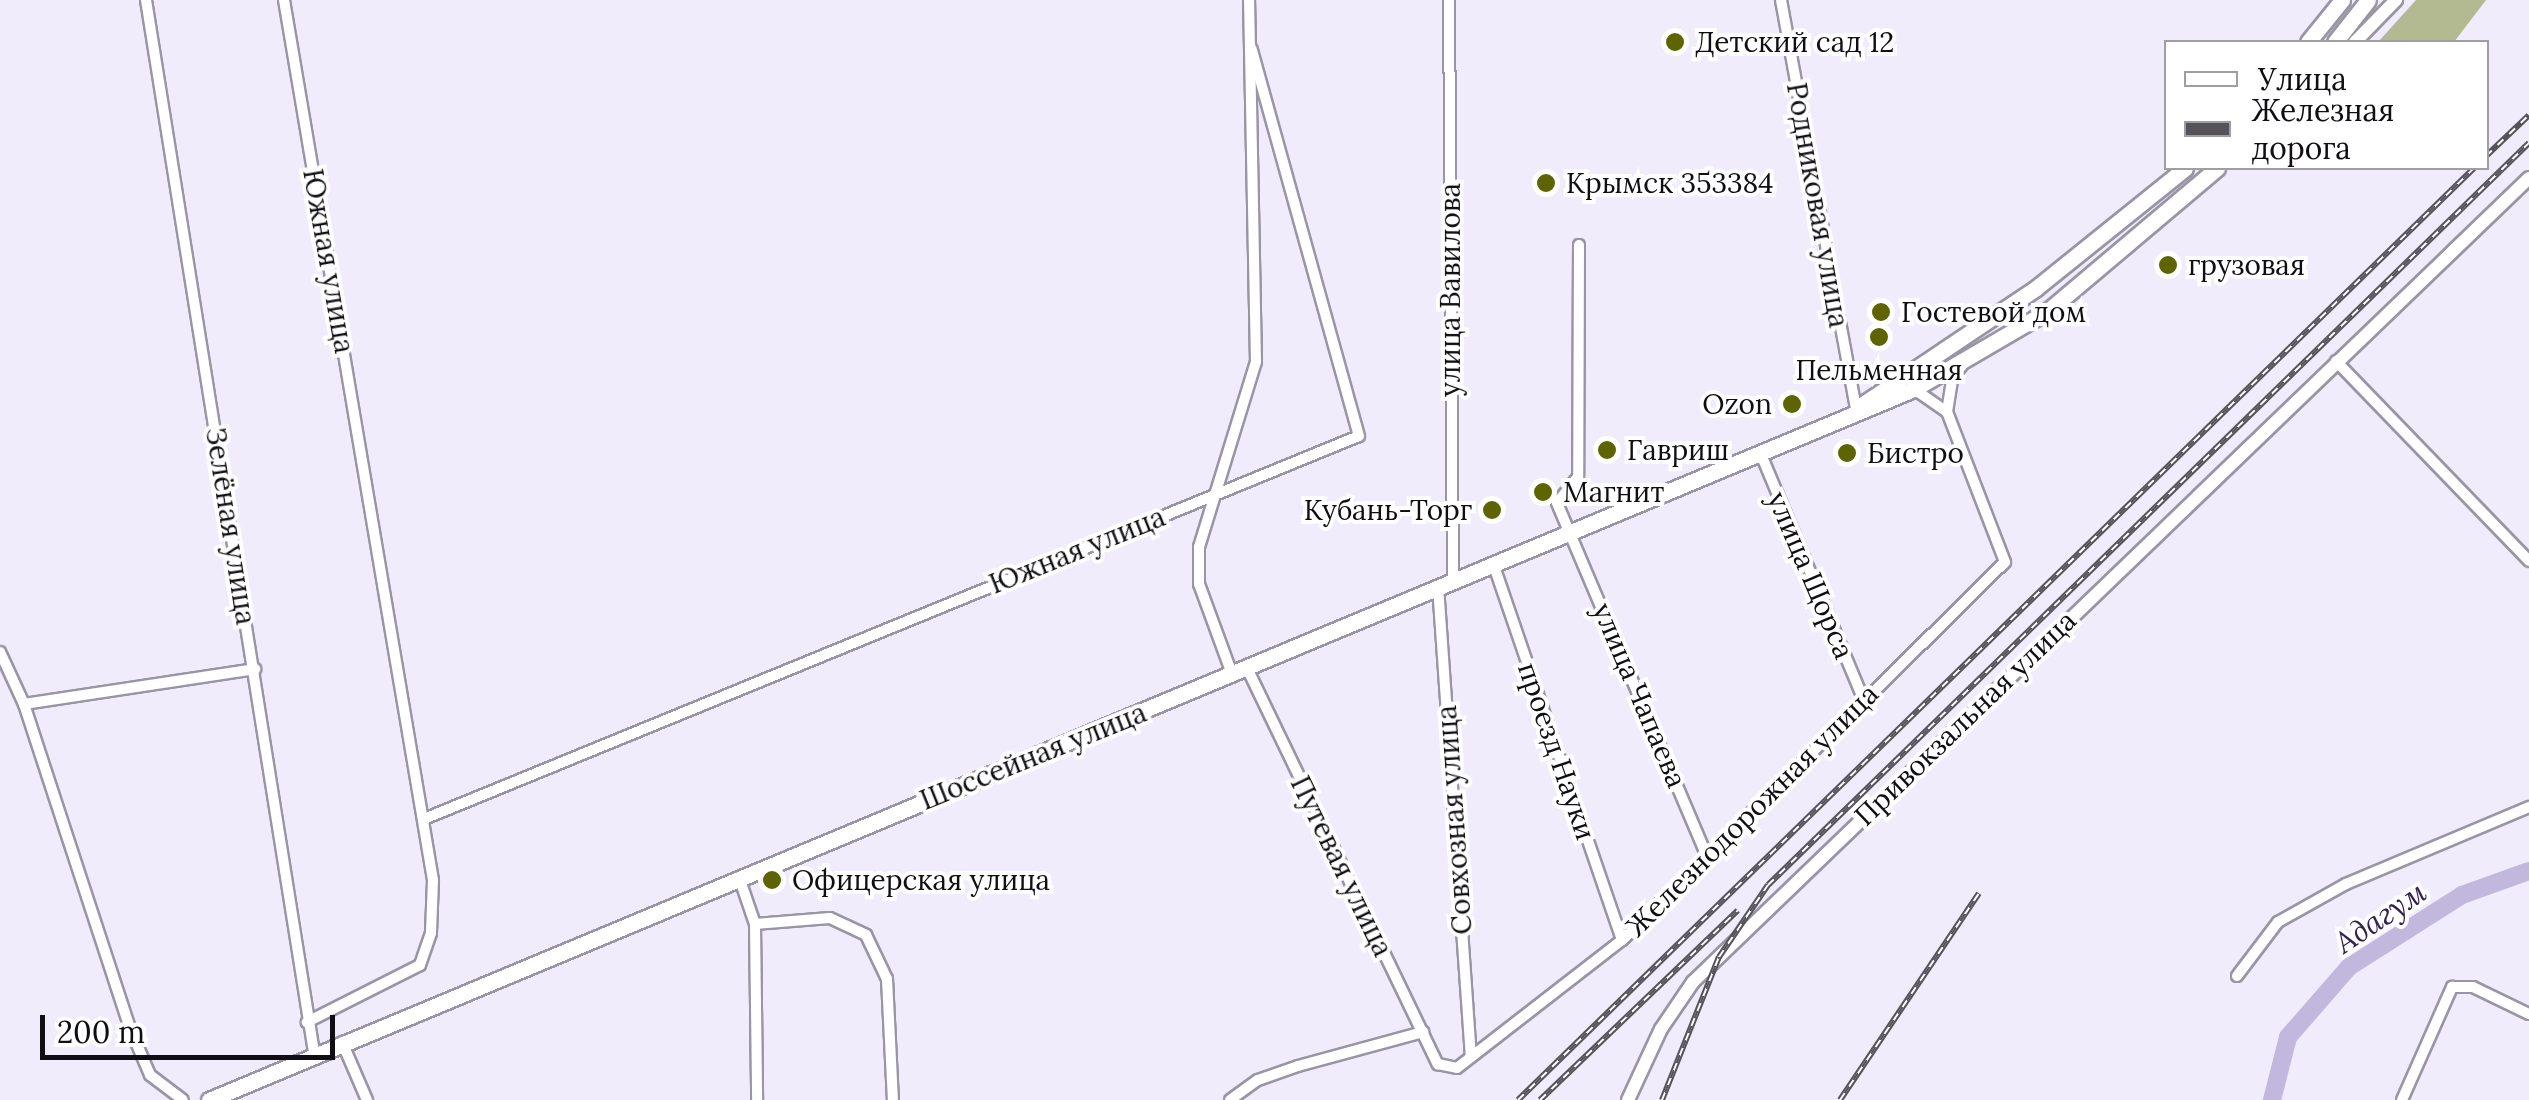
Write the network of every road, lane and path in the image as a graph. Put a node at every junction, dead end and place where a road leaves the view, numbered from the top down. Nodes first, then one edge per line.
1 (146, 0) edge
2 (284, 0) edge
3 (1249, 0) edge
4 (1449, 0) edge
5 (1781, 0) edge
6 (2342, 0) edge
7 (2368, 0) edge
8 (2396, 0) edge
9 (2310, 40) edge
10 (2336, 40) edge
11 (2357, 40) edge
12 (1252, 49) junction
13 (2183, 170) edge
14 (2215, 170) edge
15 (2529, 178) edge
16 (1579, 245) dead end
17 (2336, 361) junction
18 (1963, 364) junction
19 (1914, 389) junction
20 (1856, 409) junction
21 (1947, 412) junction
22 (1760, 452) junction
23 (1214, 493) junction
24 (1570, 530) junction
25 (2529, 561) edge
26 (1493, 563) junction
27 (1445, 583) junction
28 (0, 652) edge
29 (254, 669) junction
30 (1240, 670) junction
31 (1863, 698) junction
32 (24, 704) junction
33 (2529, 806) edge
34 (424, 818) junction
35 (1708, 858) junction
36 (739, 877) junction
37 (755, 924) junction
38 (1622, 940) junction
39 (2237, 976) dead end
40 (2529, 1014) edge
41 (307, 1022) junction
42 (1423, 1032) junction
43 (342, 1041) junction
44 (314, 1052) junction
45 (1471, 1055) junction
46 (1438, 1064) joint
47 (183, 1100) edge
48 (209, 1100) edge
49 (367, 1100) edge
50 (758, 1100) edge
51 (893, 1100) edge
52 (1230, 1100) edge
53 (1628, 1100) edge
54 (2402, 1100) edge

1 - 29 street, Зелёная улица
2 - 34 street, Южная улица
3 - 12 street
4 - 27 street, улица Вавилова
5 - 20 street, Родниковая улица
6 - 9 highway
7 - 10 highway
8 - 11 main road
12 - 23 street, Путевая улица
12 - 23 street, Южная улица
13 - 20 highway
14 - 18 highway
15 - 17 main road, Привокзальная улица
16 - 24 street
17 - 25 street
17 - 53 main road, Привокзальная улица
18 - 19 highway
18 - 21 street
19 - 20 highway
19 - 21 street
20 - 22 highway, Шоссейная улица
21 - 31 street, Железнодорожная улица
22 - 24 highway, Шоссейная улица
22 - 31 street, улица Щорса
23 - 30 street, Путевая улица
23 - 34 street, Южная улица
24 - 26 highway, Шоссейная улица
24 - 35 street, улица Чапаева
26 - 27 highway, Шоссейная улица
26 - 38 street, проезд Науки
27 - 30 highway, Шоссейная улица
27 - 45 street, Совхозная улица
28 - 32 street
29 - 32 street
29 - 41 street, Зелёная улица
30 - 36 highway, Шоссейная улица
30 - 42 street, Путевая улица
31 - 35 street, Железнодорожная улица
32 - 47 street
33 - 39 street
34 - 41 street, Южная улица
35 - 38 street, Железнодорожная улица
36 - 37 street
36 - 43 highway, Шоссейная улица
37 - 50 street
37 - 51 street
38 - 45 street, Железнодорожная улица
40 - 54 street
41 - 44 street, Зелёная улица
42 - 46 street, Путевая улица
42 - 52 street
43 - 44 highway, Шоссейная улица
43 - 49 street
44 - 48 highway, Шоссейная улица
45 - 46 street, Железнодорожная улица

